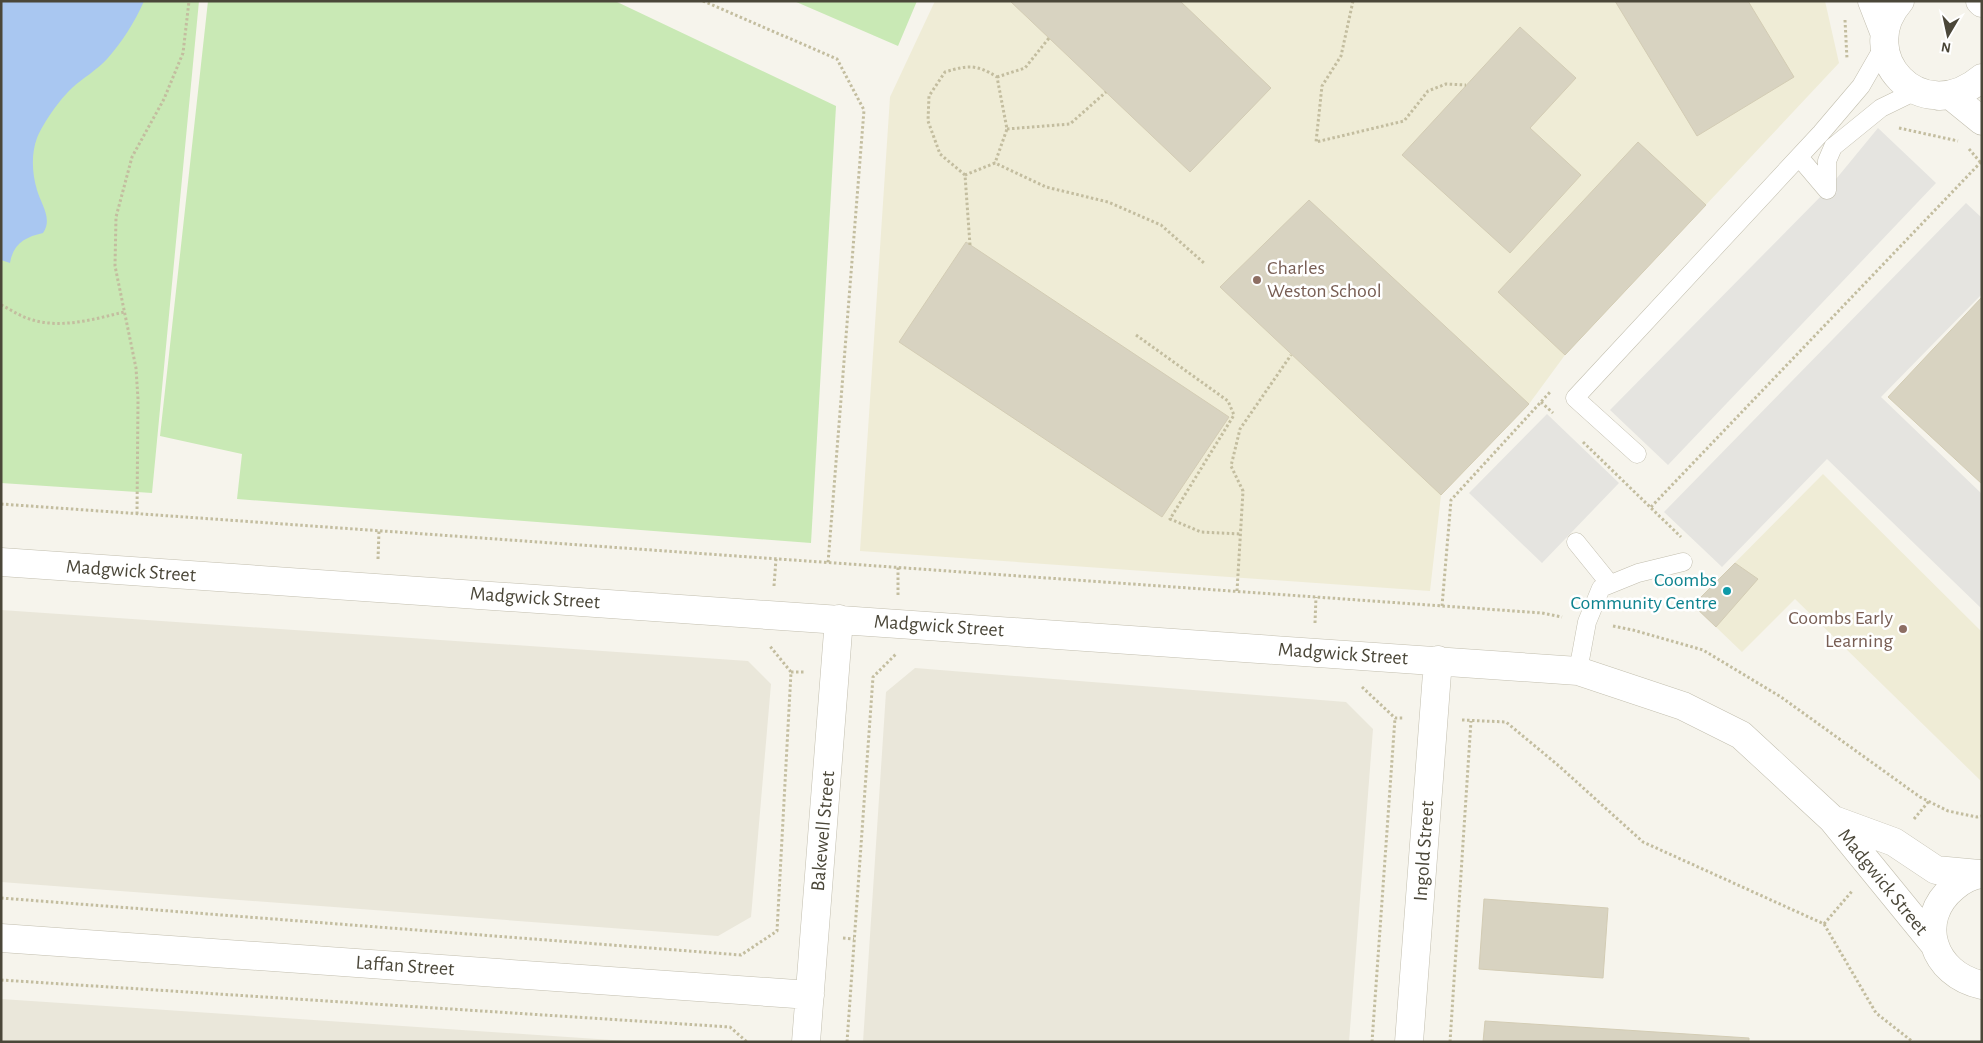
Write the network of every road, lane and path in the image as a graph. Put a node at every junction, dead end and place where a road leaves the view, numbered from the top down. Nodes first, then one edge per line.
1 (189, 1) edge
2 (703, 1) edge
3 (1353, 1) edge
4 (1872, 1) edge
5 (1900, 1) edge
6 (1845, 19) dead end
7 (1049, 38) dead end
8 (1884, 39) junction
9 (1848, 63) dead end
10 (997, 77) junction
11 (1982, 78) edge
12 (1466, 85) dead end
13 (1106, 92) dead end
14 (1928, 93) junction
15 (1982, 120) edge
16 (1898, 128) dead end
17 (1007, 129) junction
18 (1799, 157) junction
19 (995, 163) junction
20 (1981, 163) edge
21 (965, 175) junction
22 (970, 245) dead end
23 (1204, 263) dead end
24 (1, 304) edge
25 (124, 312) junction
26 (1136, 335) dead end
27 (1291, 355) dead end
28 (1541, 402) dead end
29 (1555, 415) dead end
30 (1582, 441) dead end
31 (1637, 454) dead end
32 (1, 504) edge
33 (1651, 507) junction
34 (137, 514) junction
35 (1241, 534) junction
36 (1682, 538) dead end
37 (1576, 542) dead end
38 (1, 562) edge
39 (1683, 562) dead end
40 (828, 563) junction
41 (1610, 584) junction
42 (1237, 592) junction
43 (1542, 613) dead end
44 (839, 619) junction
45 (1633, 630) dead end
46 (768, 644) dead end
47 (1438, 660) junction
48 (1578, 671) junction
49 (873, 677) dead end
50 (1395, 718) dead end
51 (1982, 816) edge
52 (1832, 819) junction
53 (1980, 874) edge
54 (1, 898) edge
55 (1, 938) edge
56 (1934, 944) junction
57 (1, 980) edge
58 (1982, 985) edge
59 (810, 994) junction
60 (747, 1042) edge
61 (806, 1042) edge
62 (847, 1042) edge
63 (1372, 1042) edge
64 (1409, 1042) edge
65 (1450, 1042) edge
66 (1913, 1042) edge

1 - 25 path
2 - 40 path
3 - 12 path
4 - 8 street
5 - 8 street
6 - 9 path
7 - 10 path
8 - 14 street
8 - 18 lane
10 - 17 path
10 - 21 path
11 - 14 street
13 - 17 path
14 - 15 street
14 - 18 lane
16 - 20 path
17 - 19 path
18 - 31 lane
19 - 21 path
19 - 23 path
20 - 33 path
21 - 22 path
24 - 25 path
25 - 34 path
26 - 35 path
27 - 35 path
28 - 29 path
30 - 33 path
32 - 34 path
33 - 36 path
34 - 40 path
35 - 42 path
37 - 41 lane
38 - 44 street, Madgwick Street
39 - 41 lane
40 - 42 path
41 - 48 lane
42 - 43 path
44 - 47 street, Madgwick Street
44 - 59 street, Bakewell Street
45 - 51 path
46 - 54 path
47 - 48 street, Madgwick Street
47 - 64 street, Ingold Street
48 - 52 street, Madgwick Street
49 - 62 path
50 - 63 path
52 - 53 street, Madgwick Street
52 - 56 street, Madgwick Street
53 - 56 street
55 - 59 street, Laffan Street
56 - 58 street, Madgwick Street
57 - 60 path
59 - 61 street, Bakewell Street
65 - 66 path

